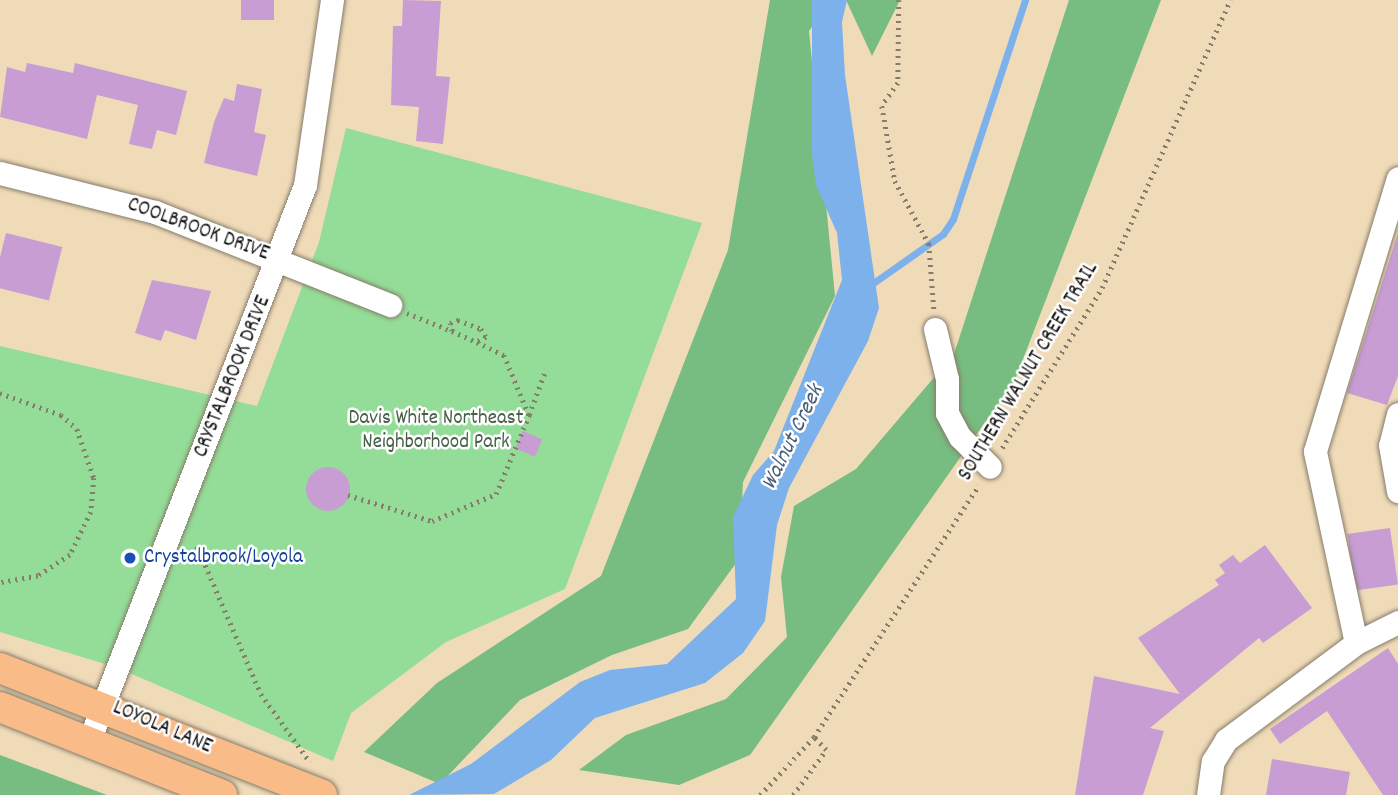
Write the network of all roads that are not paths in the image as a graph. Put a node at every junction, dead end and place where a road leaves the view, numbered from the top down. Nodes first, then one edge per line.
1 (332, 0) edge
2 (0, 173) edge
3 (1398, 178) edge
4 (279, 260) junction
5 (390, 305) road end
6 (935, 329) road end
7 (1398, 414) edge
8 (990, 467) road end
9 (1398, 491) edge
10 (1398, 622) edge
11 (1356, 643) junction
12 (0, 668) edge
13 (103, 704) junction
14 (0, 707) edge
15 (89, 741) junction
16 (318, 785) edge
17 (222, 795) edge
18 (1208, 795) edge

1 - 4 street, CRYSTALBROOK DRIVE
2 - 4 street, COOLBROOK DRIVE
3 - 11 street
4 - 5 street, COOLBROOK DRIVE
4 - 13 street, CRYSTALBROOK DRIVE
6 - 8 street
7 - 9 street
10 - 11 street
11 - 18 street
12 - 13 main road, LOYOLA LANE
13 - 15 street, CRYSTALBROOK DRIVE
13 - 16 main road, LOYOLA LANE
14 - 15 main road, LOYOLA LANE
15 - 17 main road, LOYOLA LANE

